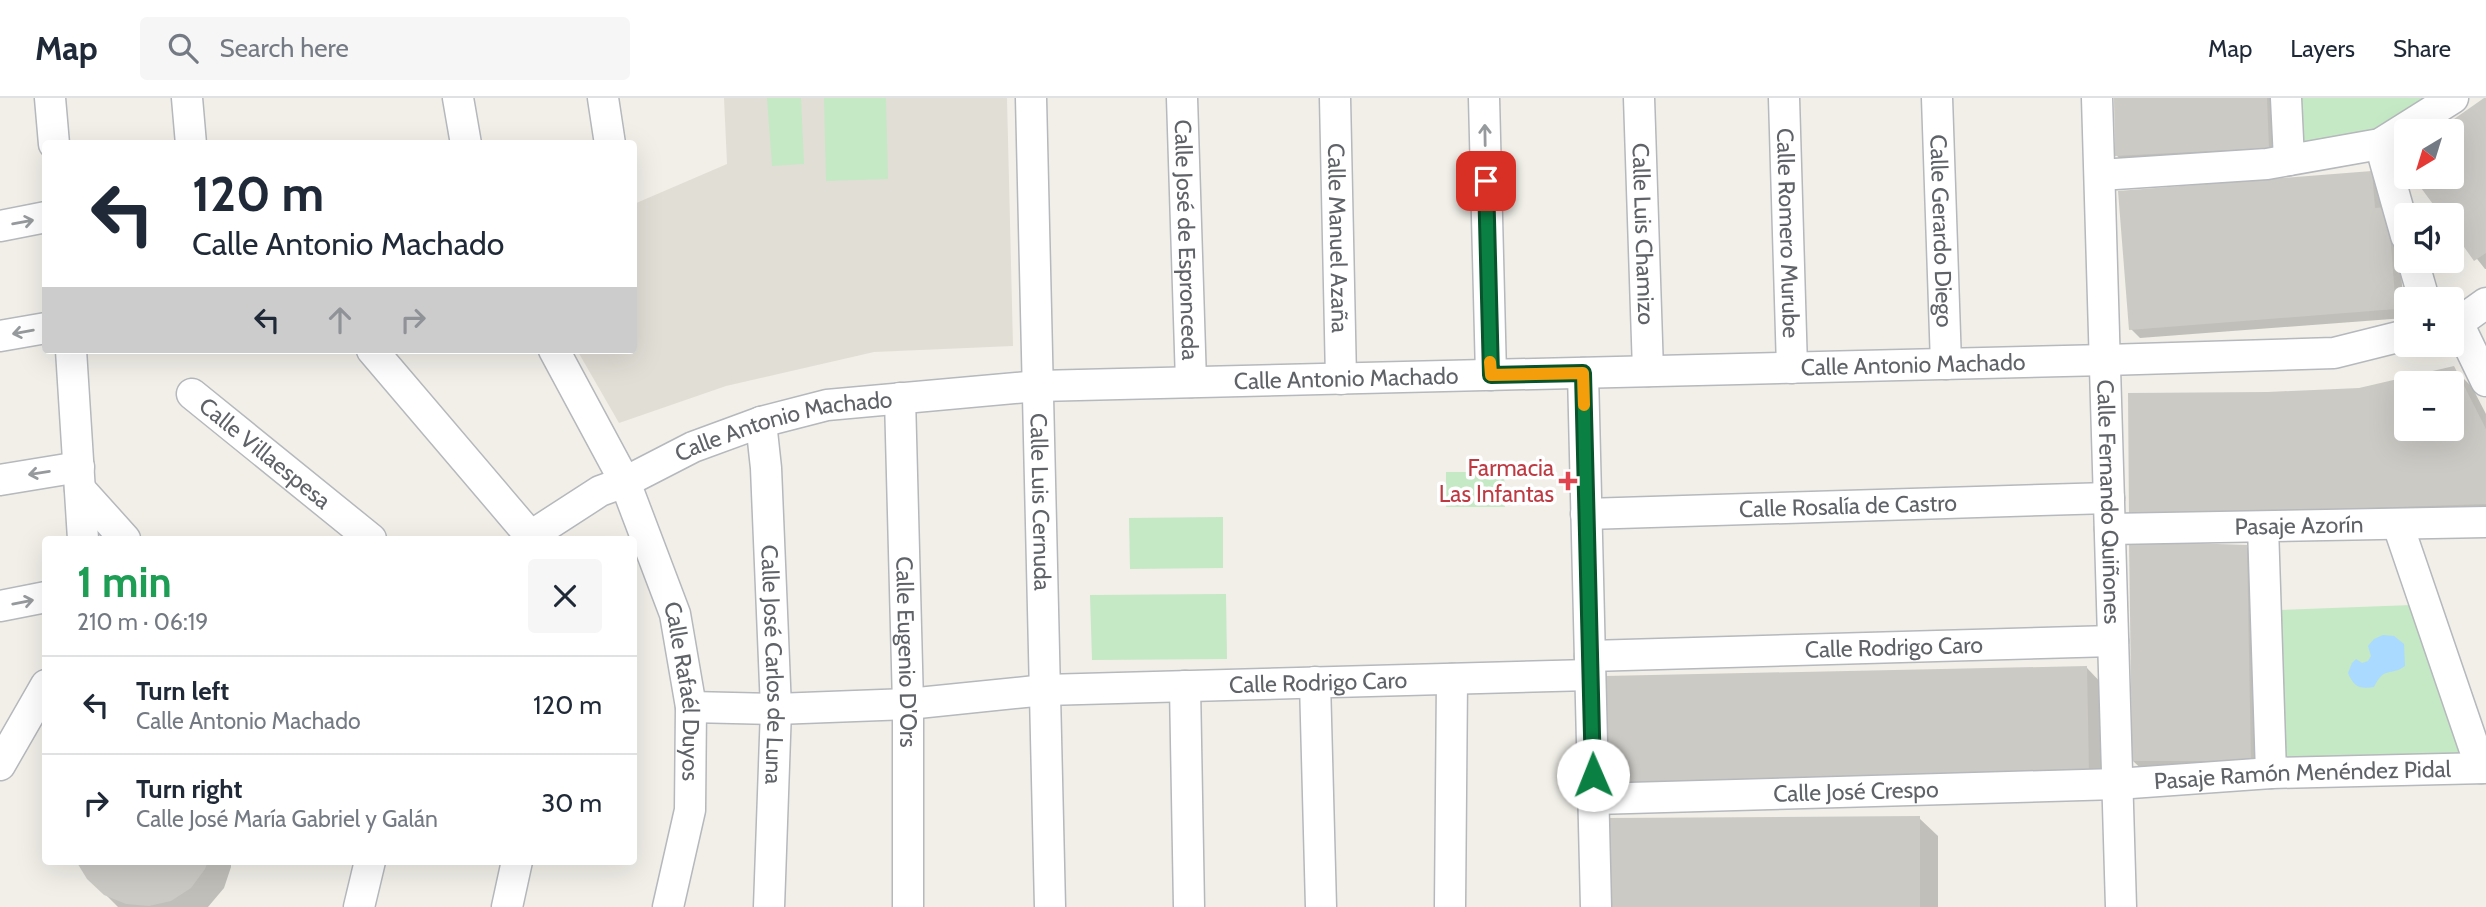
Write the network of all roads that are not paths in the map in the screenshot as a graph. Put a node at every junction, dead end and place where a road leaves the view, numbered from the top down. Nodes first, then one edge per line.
1 (50, 98) edge
2 (187, 98) edge
3 (457, 98) edge
4 (603, 98) edge
5 (1031, 98) edge
6 (1182, 98) edge
7 (1335, 98) edge
8 (1484, 98) edge
9 (1639, 98) edge
10 (1784, 98) edge
11 (1937, 98) edge
12 (2097, 98) edge
13 (2286, 98) edge
14 (2453, 98) edge
15 (54, 140) edge
16 (191, 140) edge
17 (465, 140) edge
18 (609, 140) edge
19 (2380, 144) junction
20 (2289, 160) junction
21 (2099, 175) junction
22 (2397, 203) edge
23 (42, 218) edge
24 (0, 226) edge
25 (2486, 303) edge
26 (2464, 318) edge
27 (42, 329) edge
28 (0, 336) edge
29 (2394, 338) edge
30 (2464, 341) edge
31 (71, 354) edge
32 (375, 354) edge
33 (556, 354) edge
34 (2106, 360) junction
35 (1946, 364) junction
36 (1792, 368) junction
37 (1648, 371) junction
38 (1583, 373) junction
39 (1491, 375) junction
40 (1341, 379) junction
41 (2486, 381) edge
42 (1191, 382) junction
43 (1038, 386) junction
44 (192, 394) dead end
45 (900, 398) junction
46 (761, 422) junction
47 (79, 478) junction
48 (0, 480) edge
49 (625, 482) junction
50 (2109, 498) junction
51 (1586, 514) junction
52 (2486, 522) edge
53 (2398, 525) junction
54 (2263, 527) junction
55 (2110, 529) junction
56 (83, 536) edge
57 (123, 536) edge
58 (367, 536) edge
59 (528, 536) edge
60 (533, 536) edge
61 (42, 598) edge
62 (0, 606) edge
63 (2113, 641) junction
64 (1590, 666) junction
65 (1452, 679) junction
66 (1315, 682) junction
67 (1185, 686) junction
68 (1045, 690) junction
69 (42, 692) edge
70 (908, 704) junction
71 (691, 706) junction
72 (776, 709) junction
73 (0, 765) edge
74 (2483, 768) edge
75 (2271, 773) junction
76 (2118, 783) junction
77 (1594, 799) junction
78 (369, 865) edge
79 (516, 865) edge
80 (359, 907) edge
81 (507, 907) edge
82 (668, 907) edge
83 (769, 907) edge
84 (908, 907) edge
85 (1050, 907) edge
86 (1189, 907) edge
87 (1321, 907) edge
88 (1450, 907) edge
89 (1596, 907) edge
90 (2121, 907) edge

1 - 15 street
2 - 16 street
3 - 17 street
4 - 18 street
5 - 43 street, Calle Luis Cernuda
6 - 42 street, Calle José de Espronceda
7 - 40 street, Calle Manuel Azaña
39 -> 8 street
9 - 37 street, Calle Luis Chamizo
10 - 36 street, Calle Romero Murube
11 - 35 street, Calle Gerardo Diego
12 - 21 street, Calle Fernando Quiñones
13 - 20 street
14 - 19 street
19 - 20 street
19 - 22 street
20 - 21 street
21 - 34 street, Calle Fernando Quiñones
24 -> 23 street
25 - 26 street
27 -> 28 street
29 - 34 street, Calle Antonio Machado
30 - 41 street
31 - 47 street
32 - 59 street
33 - 49 street, Calle Rafaél Duyos
34 - 35 street, Calle Antonio Machado
34 - 50 street, Calle Fernando Quiñones
35 - 36 street, Calle Antonio Machado
36 - 37 street, Calle Antonio Machado
37 - 38 street, Calle Antonio Machado
38 - 39 street, Calle Antonio Machado
38 - 51 street
39 - 40 street, Calle Antonio Machado
40 - 42 street, Calle Antonio Machado
42 - 43 street, Calle Antonio Machado
43 - 45 street, Calle Antonio Machado
43 - 68 street, Calle Luis Cernuda
44 - 58 street, Calle Villaespesa
45 - 46 street, Calle Antonio Machado
45 - 70 street, Calle Eugenio D'Ors
46 - 49 street, Calle Antonio Machado
46 - 72 street, Calle José Carlos de Luna
47 -> 48 street
47 - 56 street
47 - 57 street
49 - 60 street, Calle Antonio Machado
49 - 71 street, Calle Rafaél Duyos
50 - 51 street, Calle Rosalía de Castro
50 - 55 street, Calle Fernando Quiñones
51 - 64 street
52 - 53 street, Pasaje Azorín
53 - 54 street, Pasaje Azorín
53 - 74 street
54 - 55 street, Pasaje Azorín
54 - 75 street
55 - 63 street, Calle Fernando Quiñones
62 -> 61 street
63 - 64 street, Calle Rodrigo Caro
63 - 76 street, Calle Fernando Quiñones
64 - 65 street, Calle Rodrigo Caro
64 - 77 street
65 - 66 street, Calle Rodrigo Caro
65 - 88 street
66 - 67 street, Calle Rodrigo Caro
66 - 87 street
67 - 68 street, Calle Rodrigo Caro
67 - 86 street
68 - 70 street, Calle Rodrigo Caro
68 - 85 street, Calle Luis Cernuda
69 - 73 street
70 - 72 street, Calle Rodrigo Caro
70 - 84 street, Calle Eugenio D'Ors
71 - 72 street, Calle Rodrigo Caro
71 - 82 street, Calle Rafaél Duyos
72 - 83 street, Calle José Carlos de Luna
74 - 75 street, Pasaje Ramón Menéndez Pidal
75 - 76 street, Pasaje Ramón Menéndez Pidal
76 - 77 street, Calle José Crespo
76 - 90 street, Calle Fernando Quiñones
77 - 89 street
78 - 80 street
79 - 81 street

